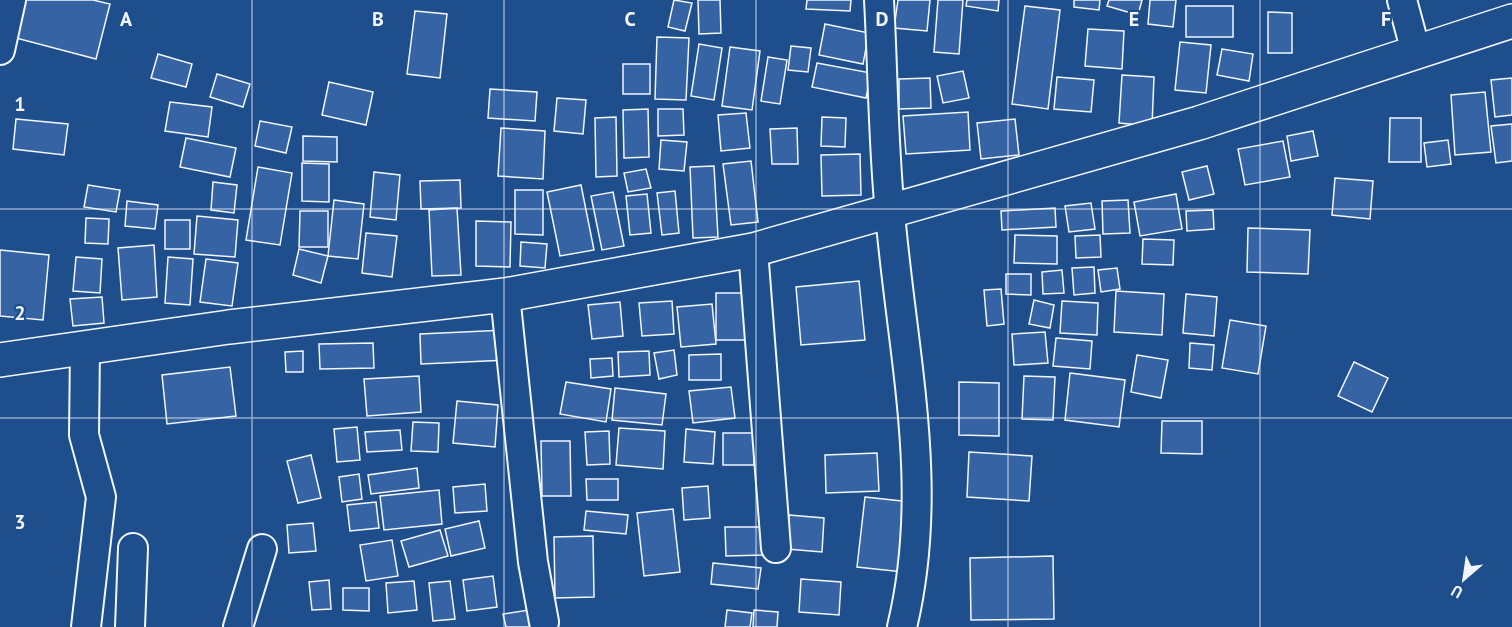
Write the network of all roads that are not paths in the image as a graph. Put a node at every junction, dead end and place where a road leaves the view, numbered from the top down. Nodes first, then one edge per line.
1 (11, 0) edge
2 (879, 0) edge
3 (1402, 0) edge
4 (1512, 21) edge
5 (0, 50) edge
6 (1416, 52) junction
7 (890, 212) junction
8 (753, 250) junction
9 (505, 295) junction
10 (85, 348) junction
11 (0, 360) edge
12 (133, 548) dead end
13 (776, 548) dead end
14 (262, 549) dead end
15 (544, 622) dead end
16 (86, 627) edge
17 (130, 627) edge
18 (238, 627) edge
19 (902, 627) edge

1 - 5 street
2 - 7 street
3 - 6 street
4 - 6 street
6 - 7 street
7 - 8 street
7 - 19 street
8 - 9 street
8 - 13 street
9 - 10 street
9 - 15 street
10 - 11 street
10 - 16 street
12 - 17 street
14 - 18 street

